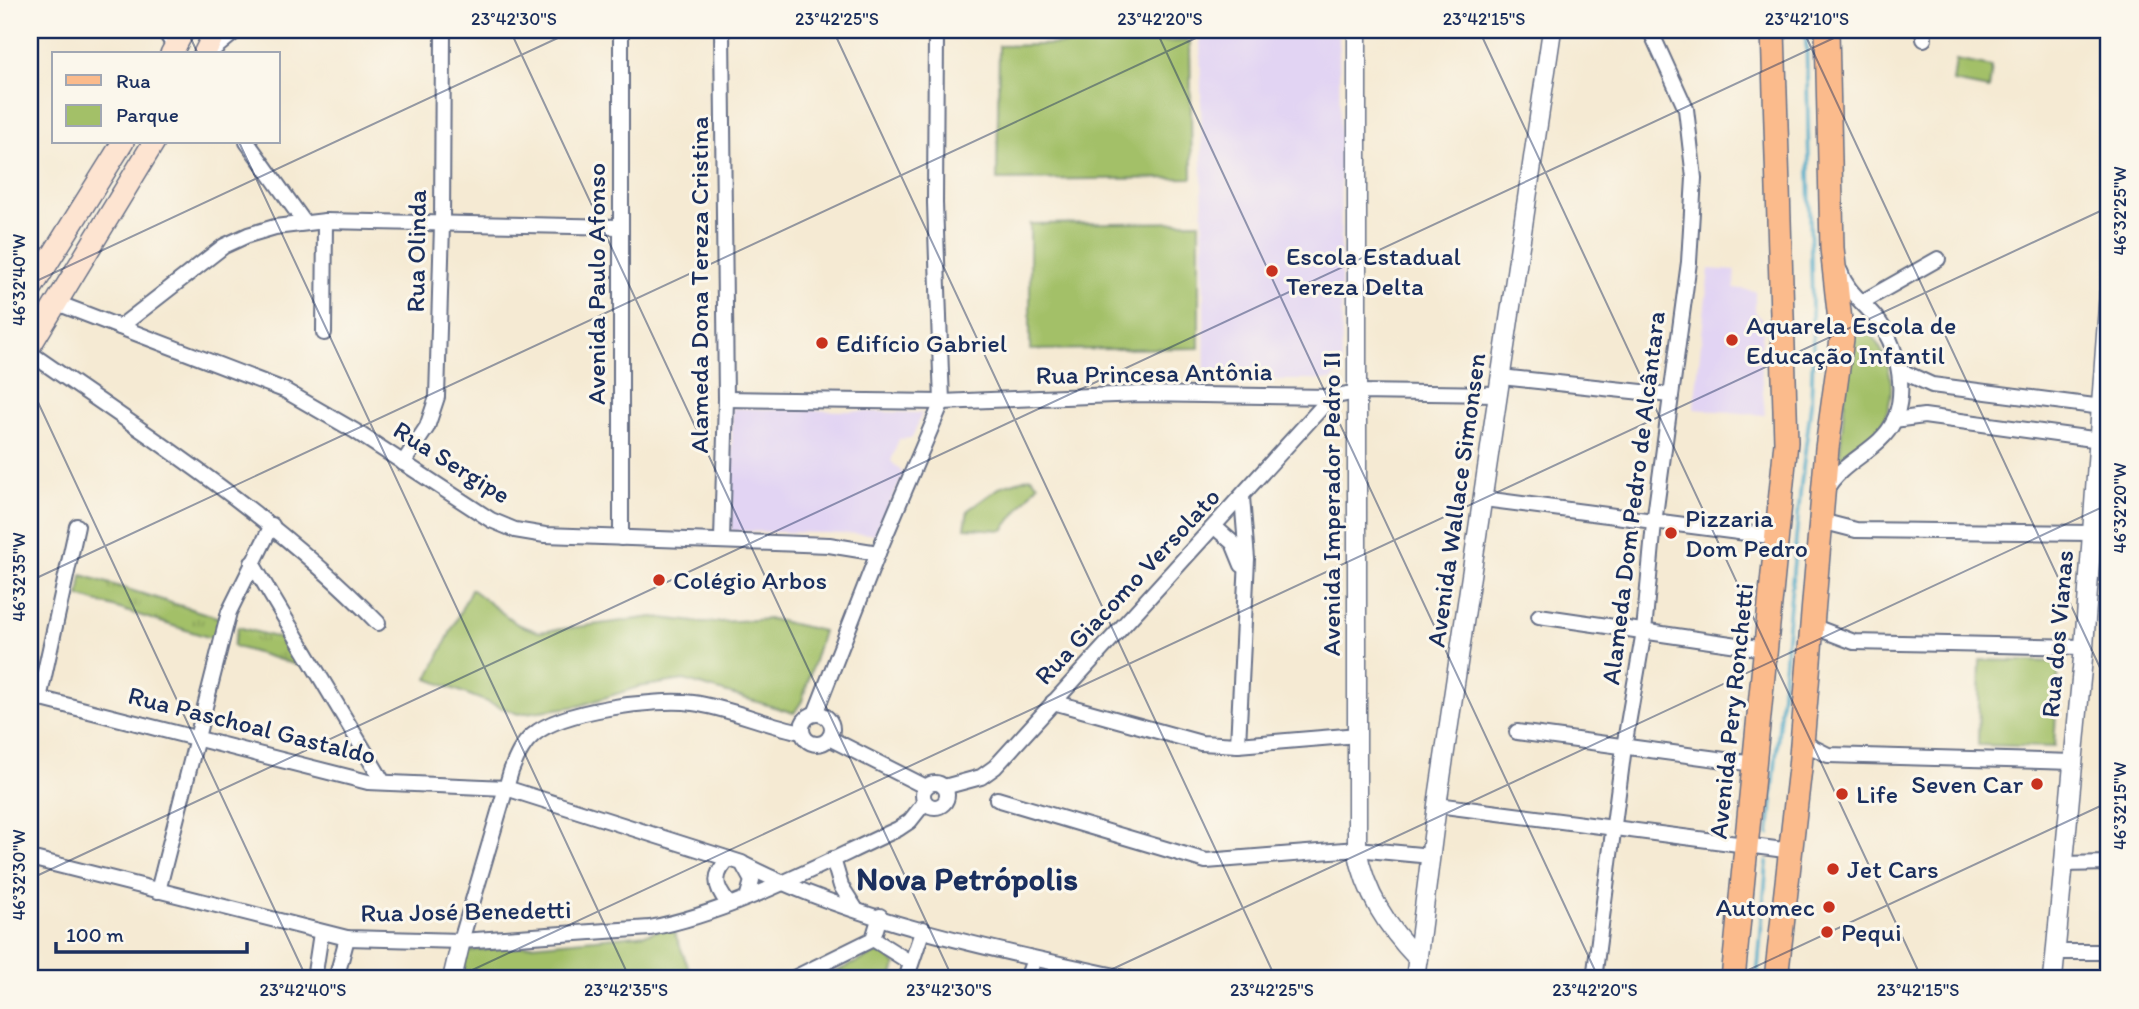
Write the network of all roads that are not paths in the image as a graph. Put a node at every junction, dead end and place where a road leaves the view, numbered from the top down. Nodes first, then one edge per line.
1 (216, 30) edge
2 (237, 30) edge
3 (443, 30) edge
4 (621, 30) edge
5 (722, 30) edge
6 (936, 30) edge
7 (1357, 30) edge
8 (1552, 30) edge
9 (1650, 30) edge
10 (1773, 30) edge
11 (1827, 30) edge
12 (207, 52) edge
13 (209, 52) edge
14 (122, 144) edge
15 (154, 144) edge
16 (248, 144) edge
17 (1833, 192) junction
18 (325, 221) junction
19 (304, 222) junction
20 (442, 225) junction
21 (620, 227) junction
22 (1938, 259) dead end
23 (31, 284) edge
24 (2109, 292) edge
25 (1862, 302) junction
26 (57, 303) junction
27 (120, 327) junction
28 (324, 333) dead end
29 (30, 346) edge
30 (30, 353) edge
31 (1899, 370) junction
32 (1499, 386) junction
33 (1357, 392) junction
34 (1670, 395) junction
35 (1289, 396) junction
36 (1331, 397) junction
37 (726, 399) junction
38 (942, 402) junction
39 (2102, 407) junction
40 (1894, 420) junction
41 (1306, 425) junction
42 (2100, 440) junction
43 (403, 463) junction
44 (1242, 497) junction
45 (1483, 499) junction
46 (1821, 513) junction
47 (1654, 523) junction
48 (272, 525) junction
49 (76, 526) dead end
50 (1216, 528) junction
51 (2092, 533) junction
52 (1777, 537) junction
53 (621, 538) junction
54 (722, 540) junction
55 (878, 553) junction
56 (252, 564) junction
57 (1246, 580) junction
58 (1539, 616) dead end
59 (378, 623) dead end
60 (1812, 626) junction
61 (1643, 631) junction
62 (2084, 647) junction
63 (1765, 649) junction
64 (34, 697) edge
65 (1053, 702) junction
66 (815, 714) junction
67 (802, 732) junction
68 (1517, 732) dead end
69 (1358, 735) junction
70 (199, 738) junction
71 (829, 738) junction
72 (1802, 742) junction
73 (1238, 745) junction
74 (1624, 747) junction
75 (2073, 762) junction
76 (1754, 764) junction
77 (383, 782) junction
78 (926, 787) junction
79 (944, 787) junction
80 (506, 788) junction
81 (997, 799) dead end
82 (925, 802) junction
83 (1437, 805) junction
84 (1614, 828) junction
85 (1752, 847) junction
86 (1357, 849) junction
87 (1784, 850) junction
88 (1431, 856) junction
89 (30, 858) edge
90 (833, 859) junction
91 (736, 861) junction
92 (2109, 863) edge
93 (2063, 864) junction
94 (779, 882) junction
95 (158, 891) junction
96 (748, 895) junction
97 (728, 903) junction
98 (855, 908) junction
99 (880, 916) junction
100 (923, 929) junction
101 (321, 933) junction
102 (347, 938) junction
103 (873, 939) junction
104 (461, 941) junction
105 (2056, 952) junction
106 (2109, 952) edge
107 (1034, 959) junction
108 (1418, 959) junction
109 (911, 963) junction
110 (314, 979) edge
111 (336, 979) edge
112 (452, 979) edge
113 (792, 979) edge
114 (906, 979) edge
115 (1027, 979) edge
116 (1129, 979) edge
117 (1415, 979) edge
118 (1594, 979) edge
119 (1733, 979) edge
120 (1776, 979) edge
121 (2053, 979) edge

1 - 12 main road
2 - 13 street
3 - 20 street, Rua Olinda
4 - 21 street, Avenida Paulo Afonso
5 - 37 street, Alameda Dona Tereza Cristina
6 - 38 street
7 - 33 street, Avenida Imperador Pedro II
8 - 32 street, Avenida Wallace Simonsen
9 - 34 street, Alameda Dom Pedro de Alcântara
10 - 52 main road, Avenida Pery Ronchetti
11 - 17 main road
14 - 23 main road
15 - 26 main road
16 - 19 street
17 - 25 street
17 - 46 main road
18 - 19 street
18 - 20 street
18 - 28 street
19 - 27 street
20 - 21 street
20 - 43 street, Rua Olinda
21 - 53 street, Avenida Paulo Afonso
22 - 25 street
23 - 26 street, Rua Sergipe
24 - 39 street, Rua dos Vianas
25 - 31 street
26 - 27 street, Rua Sergipe
26 - 29 main road
27 - 43 street, Rua Sergipe
30 - 48 street
31 - 39 street
31 - 40 street
32 - 33 street, Rua Princesa Antônia
32 - 34 street, Rua Princesa Antônia
32 - 45 street, Avenida Wallace Simonsen
33 - 36 street, Rua Princesa Antônia
33 - 69 street, Avenida Imperador Pedro II
34 - 47 street, Alameda Dom Pedro de Alcântara
35 - 36 street, Rua Princesa Antônia
35 - 38 street, Rua Princesa Antônia
35 - 41 street
36 - 41 street, Rua Giacomo Versolato
37 - 38 street, Rua Princesa Antônia
37 - 54 street, Alameda Dona Tereza Cristina
38 - 55 street
39 - 42 street, Rua dos Vianas
40 - 42 street
40 - 46 street
41 - 44 street, Rua Giacomo Versolato
42 - 51 street, Rua dos Vianas
43 - 53 street, Rua Sergipe
44 - 50 street, Rua Giacomo Versolato
44 - 57 street
45 - 47 street
45 - 83 street, Avenida Wallace Simonsen
46 - 51 street
46 - 60 main road
47 - 52 street
47 - 61 street, Alameda Dom Pedro de Alcântara
48 - 56 street
48 - 59 street
49 - 64 street
50 - 57 street
50 - 65 street, Rua Giacomo Versolato
51 - 62 street, Rua dos Vianas
52 - 63 main road, Avenida Pery Ronchetti
53 - 54 street, Rua Sergipe
54 - 55 street, Rua Sergipe
55 - 66 street
56 - 70 street
56 - 77 street
57 - 73 street
58 - 61 street
60 - 62 street
60 - 72 main road
61 - 63 street
61 - 74 street, Alameda Dom Pedro de Alcântara
62 - 75 street, Rua dos Vianas
63 - 76 main road, Avenida Pery Ronchetti
64 - 70 street, Rua Paschoal Gastaldo
65 - 73 street
65 - 79 street, Rua Giacomo Versolato
66 - 67 street
66 - 71 street
67 - 71 street
67 - 80 street
68 - 74 street
69 - 73 street
69 - 86 street, Avenida Imperador Pedro II
70 - 77 street, Rua Paschoal Gastaldo
70 - 95 street
71 - 78 street
72 - 75 street
72 - 87 main road
74 - 76 street
74 - 84 street, Alameda Dom Pedro de Alcântara
75 - 93 street, Rua dos Vianas
76 - 85 main road, Avenida Pery Ronchetti
77 - 80 street, Rua Paschoal Gastaldo
78 - 79 street
78 - 82 street
79 - 82 street
80 - 91 street, Rua Paschoal Gastaldo
80 - 104 street
81 - 86 street
82 - 90 street
83 - 84 street
83 - 88 street, Avenida Wallace Simonsen
84 - 85 street
84 - 118 street, Alameda Dom Pedro de Alcântara
85 - 87 street
85 - 119 main road, Avenida Pery Ronchetti
86 - 88 street
86 - 108 street, Avenida Imperador Pedro II
87 - 120 main road
88 - 108 street, Avenida Wallace Simonsen
89 - 95 street, Rua José Benedetti
90 - 94 street
90 - 98 street
91 - 94 street, Rua Paschoal Gastaldo
91 - 96 street
91 - 97 street
92 - 93 street
93 - 105 street, Rua dos Vianas
94 - 96 street, Rua José Benedetti
94 - 98 street, Rua Paschoal Gastaldo
95 - 101 street, Rua José Benedetti
96 - 97 street, Rua José Benedetti
97 - 104 street, Rua José Benedetti
98 - 99 street, Rua Paschoal Gastaldo
99 - 100 street, Rua Paschoal Gastaldo
99 - 103 street
100 - 107 street, Rua Paschoal Gastaldo
100 - 109 street
101 - 102 street, Rua José Benedetti
101 - 110 street
102 - 104 street, Rua José Benedetti
102 - 111 street
103 - 109 street
103 - 113 street
104 - 112 street
105 - 106 street
105 - 121 street, Rua dos Vianas
107 - 115 street
107 - 116 street, Rua Paschoal Gastaldo
108 - 117 street, Avenida Wallace Simonsen
109 - 114 street

